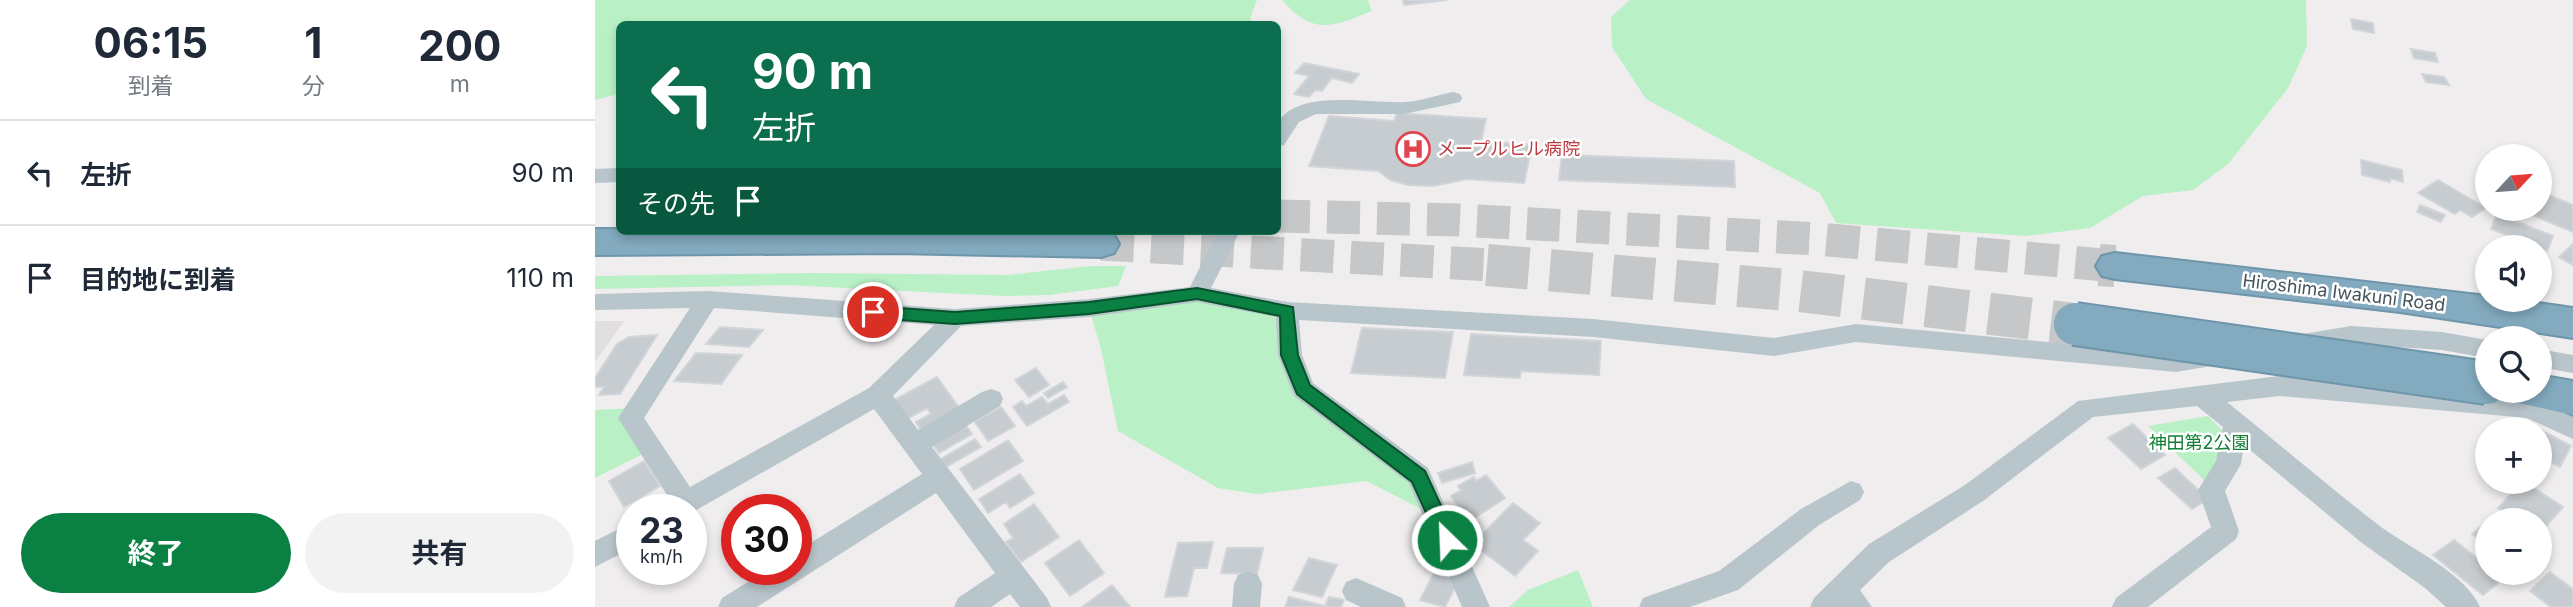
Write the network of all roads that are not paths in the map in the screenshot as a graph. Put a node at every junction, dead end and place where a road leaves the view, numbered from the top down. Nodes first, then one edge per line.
1 (1453, 98) dead end
2 (1281, 135) edge
3 (616, 175) edge
4 (595, 176) edge
5 (616, 215) edge
6 (595, 216) edge
7 (1227, 235) edge
8 (595, 242) edge
9 (1101, 244) tunnel mouth
10 (2115, 266) tunnel mouth
11 (1197, 294) junction
12 (708, 299) junction
13 (595, 302) edge
14 (1287, 311) junction
15 (955, 318) junction
16 (2573, 323) edge
17 (2075, 324) tunnel mouth
18 (2475, 347) edge
19 (2552, 360) edge
20 (2573, 364) edge
21 (2475, 381) edge
22 (2552, 394) edge
23 (878, 395) junction
24 (2202, 396) junction
25 (2573, 397) edge
26 (991, 399) dead end
27 (2236, 422) junction
28 (2573, 429) edge
29 (914, 445) junction
30 (938, 478) junction
31 (1850, 492) dead end
32 (673, 494) edge
33 (701, 494) edge
34 (616, 543) edge
35 (595, 555) edge
36 (812, 557) edge
37 (1013, 576) junction
38 (768, 585) edge
39 (1356, 591) dead end
40 (1841, 601) edge
41 (2136, 605) edge
42 (732, 607) edge
43 (968, 607) edge
44 (1037, 607) edge
45 (1392, 607) edge
46 (1476, 607) edge
47 (1653, 607) edge
48 (2466, 607) edge

1 - 2 street
3 - 4 street
5 - 6 highway
7 - 11 street
8 - 9 highway
10 - 16 highway, Hiroshima Iwakuni Road
11 - 14 street
11 - 15 street
12 - 13 street
12 - 15 street
12 - 32 street
14 - 18 street
14 - 46 street
15 - 23 street
17 - 21 highway, bridge
19 - 20 street
22 - 25 highway
23 - 29 street
23 - 33 street
24 - 27 street
24 - 28 street
24 - 40 street
26 - 29 street
27 - 41 street
27 - 48 street
29 - 30 street
30 - 36 street
30 - 37 street
31 - 47 street
34 - 35 street
37 - 43 street
37 - 44 street
38 - 42 street
39 - 45 street

